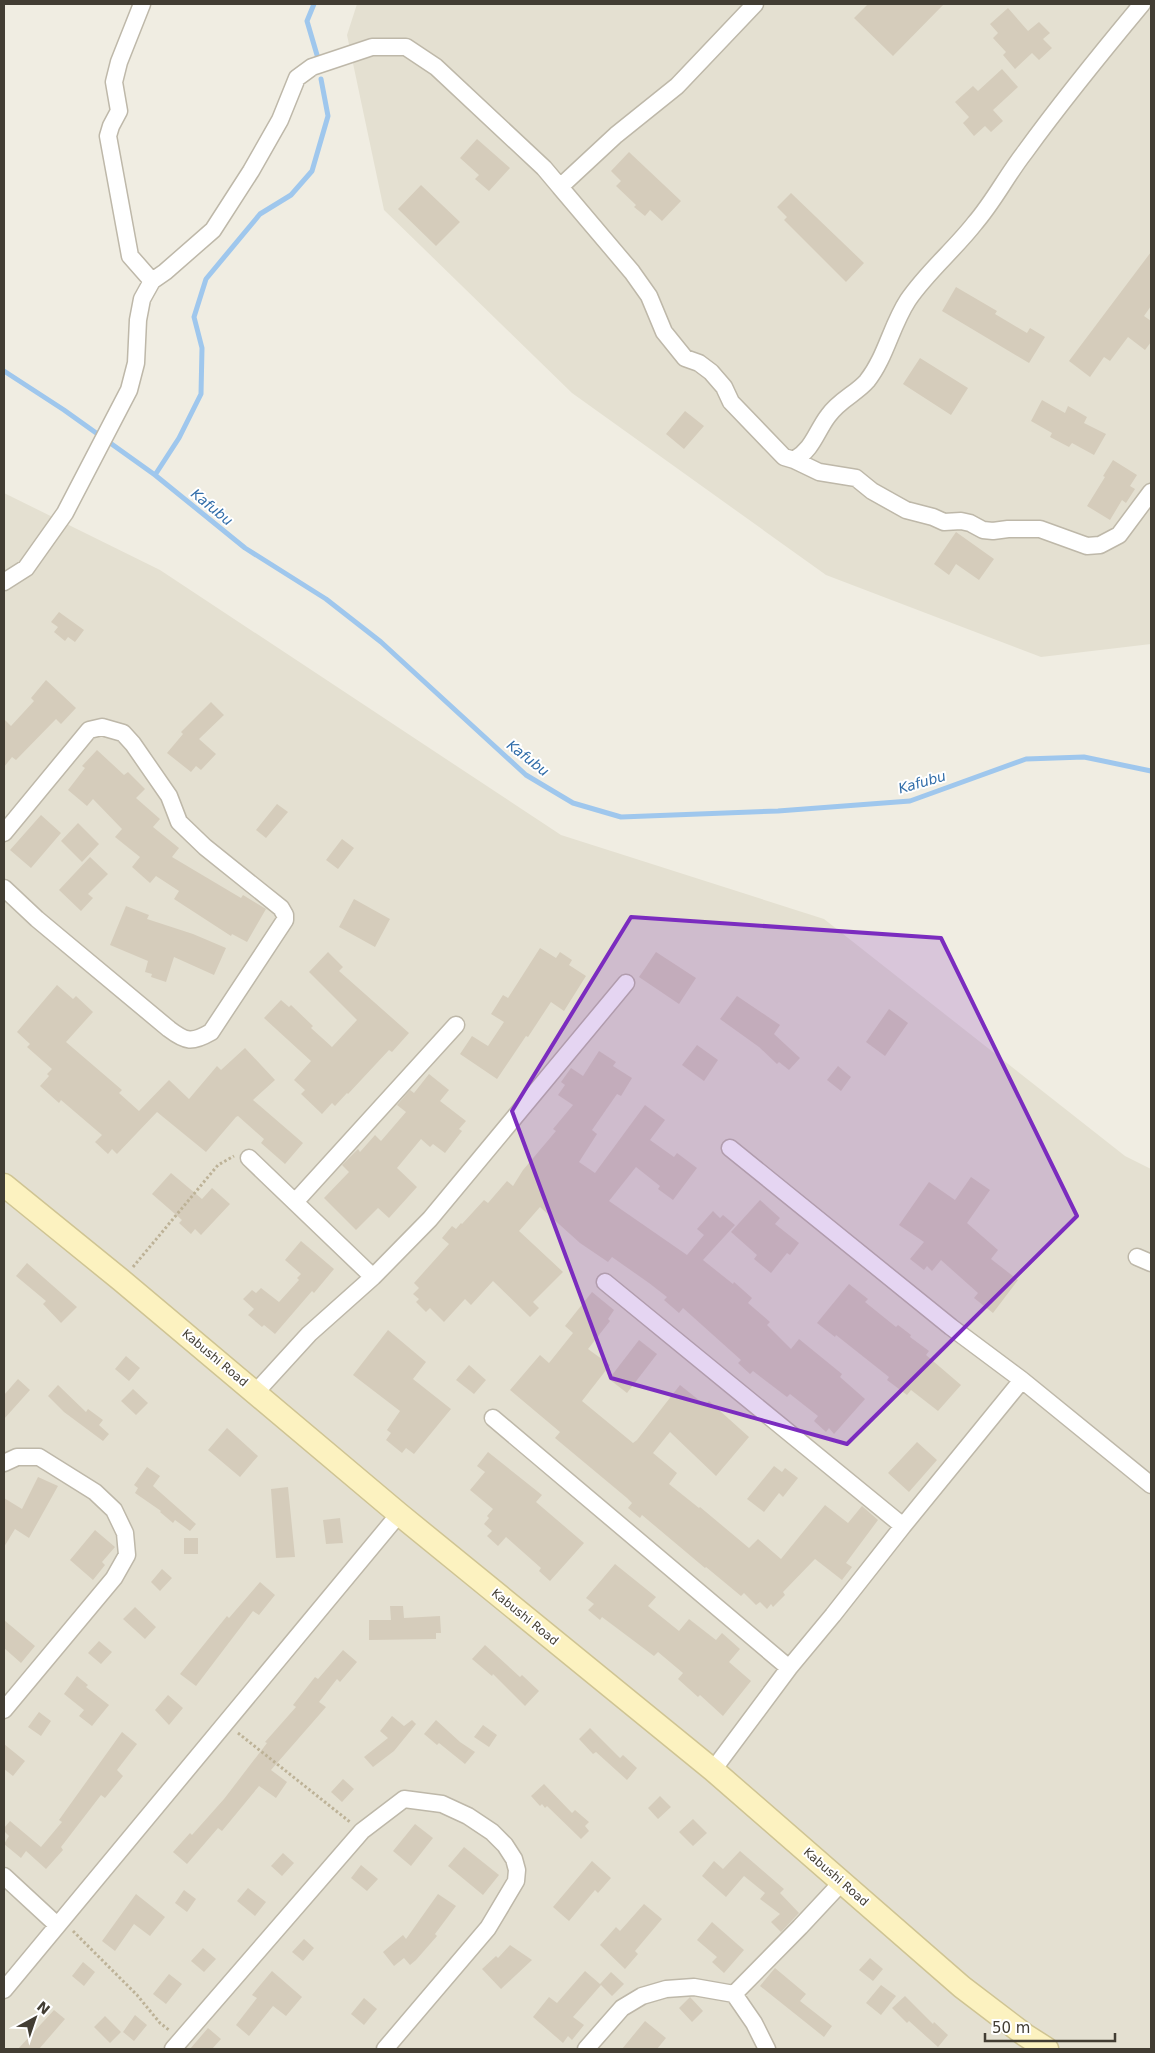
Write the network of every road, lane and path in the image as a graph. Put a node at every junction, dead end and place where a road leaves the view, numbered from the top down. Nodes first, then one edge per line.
1 (142, 4) edge
2 (755, 4) edge
3 (1142, 4) edge
4 (560, 187) junction
5 (152, 281) junction
6 (794, 460) junction
7 (1151, 492) edge
8 (4, 582) edge
9 (4, 833) edge
10 (4, 888) edge
11 (626, 983) dead end
12 (456, 1025) dead end
13 (730, 1148) dead end
14 (249, 1158) joint
15 (4, 1185) edge
16 (295, 1202) junction
17 (373, 1277) junction
18 (121, 1280) junction
19 (606, 1282) dead end
20 (1022, 1380) junction
21 (256, 1392) junction
22 (493, 1418) dead end
23 (4, 1462) edge
24 (1151, 1486) edge
25 (399, 1514) junction
26 (903, 1526) junction
27 (789, 1668) junction
28 (4, 1710) edge
29 (226, 1723) junction
30 (713, 1770) junction
31 (362, 1831) junction
32 (4, 1876) edge
33 (842, 1882) junction
34 (59, 1923) junction
35 (4, 1990) edge
36 (734, 1994) junction
37 (177, 2044) edge
38 (385, 2049) edge
39 (586, 2049) edge
40 (767, 2049) edge
41 (1047, 2049) edge

1 - 5 street
2 - 4 street
3 - 6 street
4 - 5 street
4 - 6 street
5 - 8 street
6 - 7 street
9 - 10 street
11 - 17 street
12 - 16 street
13 - 20 street
14 - 16 street
14 - 18 path
15 - 18 main road, Kabushi Road
16 - 17 street
17 - 21 street
18 - 21 main road, Kabushi Road
19 - 26 street
20 - 24 street
20 - 26 street
21 - 25 main road, Kabushi Road
22 - 27 street
23 - 28 street
25 - 29 street
25 - 30 main road, Kabushi Road
26 - 27 street
27 - 30 street
29 - 31 path
29 - 34 street
30 - 33 main road, Kabushi Road
31 - 37 street
31 - 38 street
32 - 34 street
33 - 36 street
33 - 41 main road, Kabushi Road
34 - 35 street
34 - 37 path
36 - 39 street
36 - 40 street

